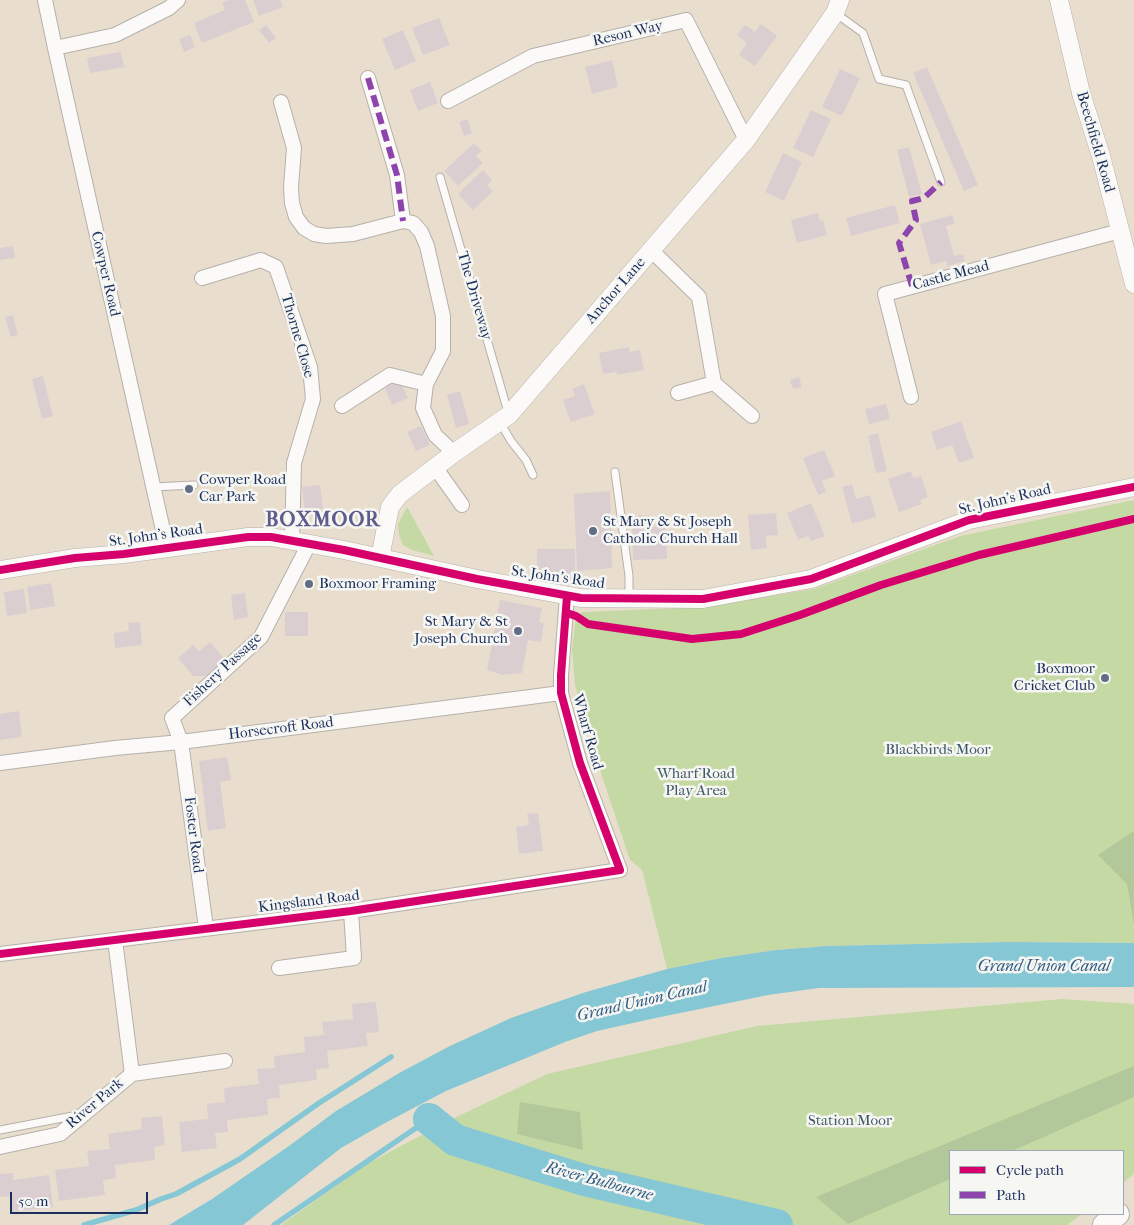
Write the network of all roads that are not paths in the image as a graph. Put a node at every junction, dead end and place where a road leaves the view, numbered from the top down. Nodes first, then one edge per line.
1 (45, 0) edge
2 (178, 0) edge
3 (1059, 0) edge
4 (837, 7) edge
5 (55, 48) junction
6 (368, 78) dead end
7 (448, 101) dead end
8 (281, 102) dead end
9 (746, 140) junction
10 (440, 178) dead end
11 (941, 182) dead end
12 (403, 221) junction
13 (1120, 230) junction
14 (651, 250) junction
15 (202, 278) dead end
16 (1134, 284) edge
17 (714, 383) junction
18 (426, 384) junction
19 (678, 394) dead end
20 (911, 397) dead end
21 (342, 406) dead end
22 (752, 416) dead end
23 (504, 418) junction
24 (454, 453) junction
25 (435, 467) junction
26 (615, 472) dead end
27 (533, 475) dead end
28 (194, 485) dead end
29 (153, 487) junction
30 (1134, 487) edge
31 (462, 505) dead end
32 (292, 540) junction
33 (309, 544) junction
34 (167, 548) junction
35 (380, 558) junction
36 (0, 570) edge
37 (568, 596) junction
38 (629, 599) junction
39 (561, 693) junction
40 (181, 742) junction
41 (0, 763) edge
42 (620, 870) joint
43 (351, 911) junction
44 (206, 928) junction
45 (115, 940) junction
46 (0, 954) edge
47 (279, 968) dead end
48 (225, 1061) dead end
49 (132, 1074) junction
50 (84, 1114) junction
51 (0, 1130) edge
52 (0, 1147) edge
53 (1117, 1215) edge
54 (1104, 1225) edge

1 - 5 street, Cowper Road
2 - 5 street
3 - 13 street, Beechfield Road
4 - 9 street, Anchor Lane
4 - 11 lane
5 - 29 street, Cowper Road
6 - 12 street
7 - 9 street, Reson Way
8 - 12 street
9 - 14 street, Anchor Lane
10 - 23 lane, The Driveway
12 - 18 street
13 - 16 street, Beechfield Road
13 - 20 street, Castle Mead
14 - 17 street
14 - 23 street, Anchor Lane
15 - 32 street, Thorne Close
17 - 19 street
17 - 22 street
18 - 21 street
18 - 24 street
23 - 24 street, Anchor Lane
23 - 27 lane, The Driveway
24 - 25 street, Anchor Lane
25 - 31 street
25 - 35 street, Anchor Lane
26 - 38 lane
28 - 29 lane
29 - 34 street, Cowper Road
30 - 38 street, St. John's Road
32 - 33 street, St. John's Road
32 - 34 street, St. John's Road
33 - 35 street, St. John's Road
33 - 40 street, Fishery Passage
34 - 36 street, St. John's Road
35 - 37 street, St. John's Road
37 - 38 street, St. John's Road
37 - 39 street, Wharf Road
39 - 40 street, Horsecroft Road
39 - 42 street, Wharf Road
40 - 41 street, Horsecroft Road
40 - 44 street, Foster Road
42 - 43 street, Kingsland Road
43 - 44 street, Kingsland Road
43 - 47 street
44 - 45 street, Kingsland Road
45 - 46 street, Kingsland Road
45 - 49 street, River Park
48 - 49 street, River Park
49 - 50 street, River Park
50 - 51 lane
50 - 52 street, River Park
53 - 54 main road

